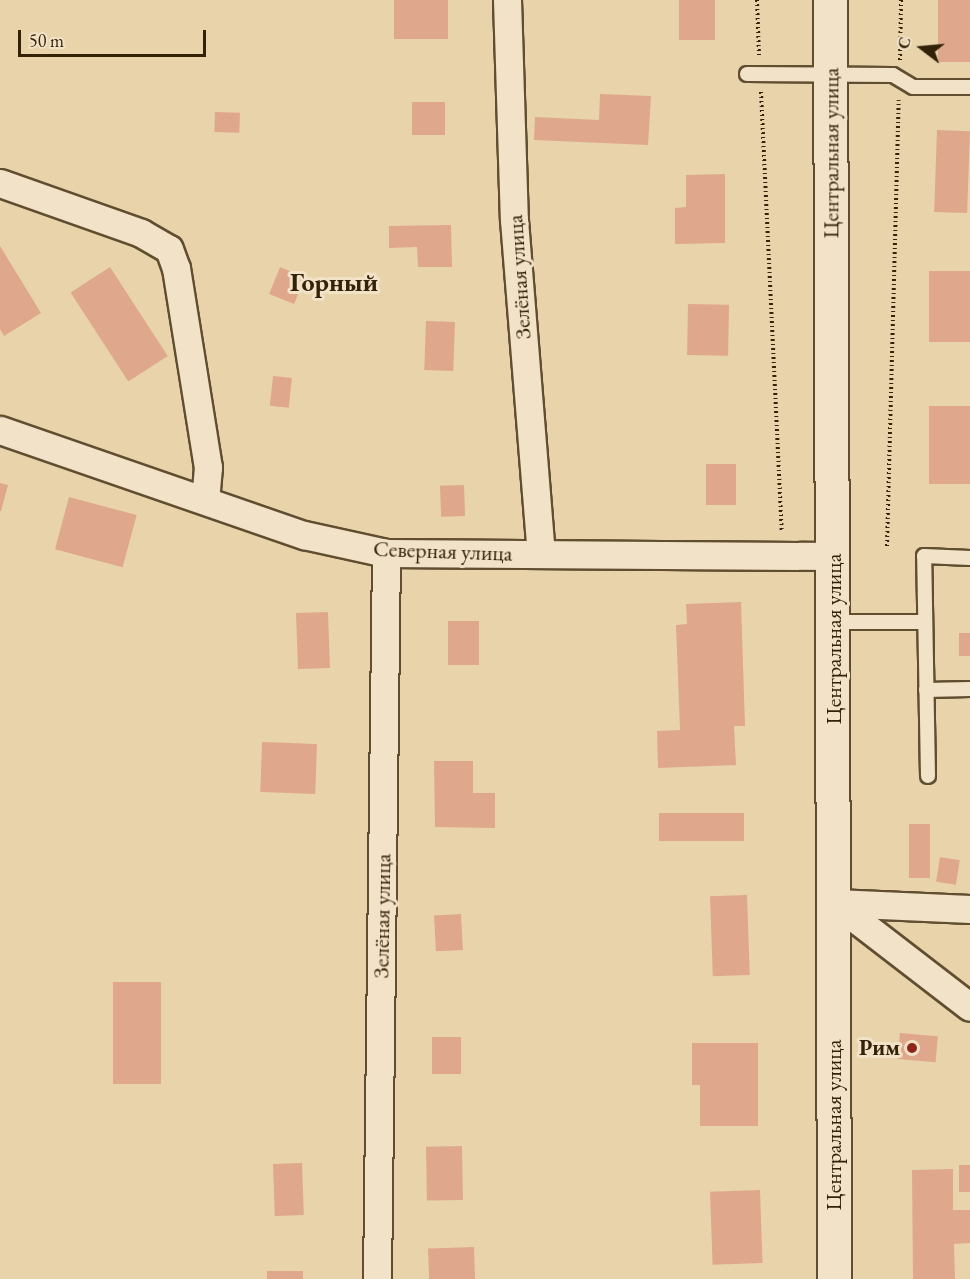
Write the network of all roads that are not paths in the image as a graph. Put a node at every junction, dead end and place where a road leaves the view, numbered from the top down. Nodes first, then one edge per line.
1 (507, 0) edge
2 (830, 0) edge
3 (831, 72) junction
4 (754, 74) road end
5 (970, 87) edge
6 (0, 183) edge
7 (0, 430) edge
8 (205, 500) junction
9 (386, 553) junction
10 (541, 554) junction
11 (833, 556) junction
12 (970, 558) edge
13 (834, 622) junction
14 (925, 622) junction
15 (970, 689) edge
16 (926, 690) junction
17 (928, 776) dead end
18 (835, 903) junction
19 (970, 909) edge
20 (970, 1007) edge
21 (377, 1279) edge
22 (834, 1279) edge

1 - 10 street, Зелёная улица
2 - 3 street, Центральная улица
3 - 4 lane
3 - 5 lane
3 - 11 street, Центральная улица
6 - 8 street
7 - 8 street, Северная улица
8 - 9 street, Северная улица
9 - 10 street, Северная улица
9 - 21 street, Зелёная улица
10 - 11 street, Северная улица
11 - 13 street, Центральная улица
12 - 14 lane
13 - 14 lane
13 - 18 street, Центральная улица
14 - 16 lane
15 - 16 lane
16 - 17 lane
18 - 19 street
18 - 20 street
18 - 22 street, Центральная улица

